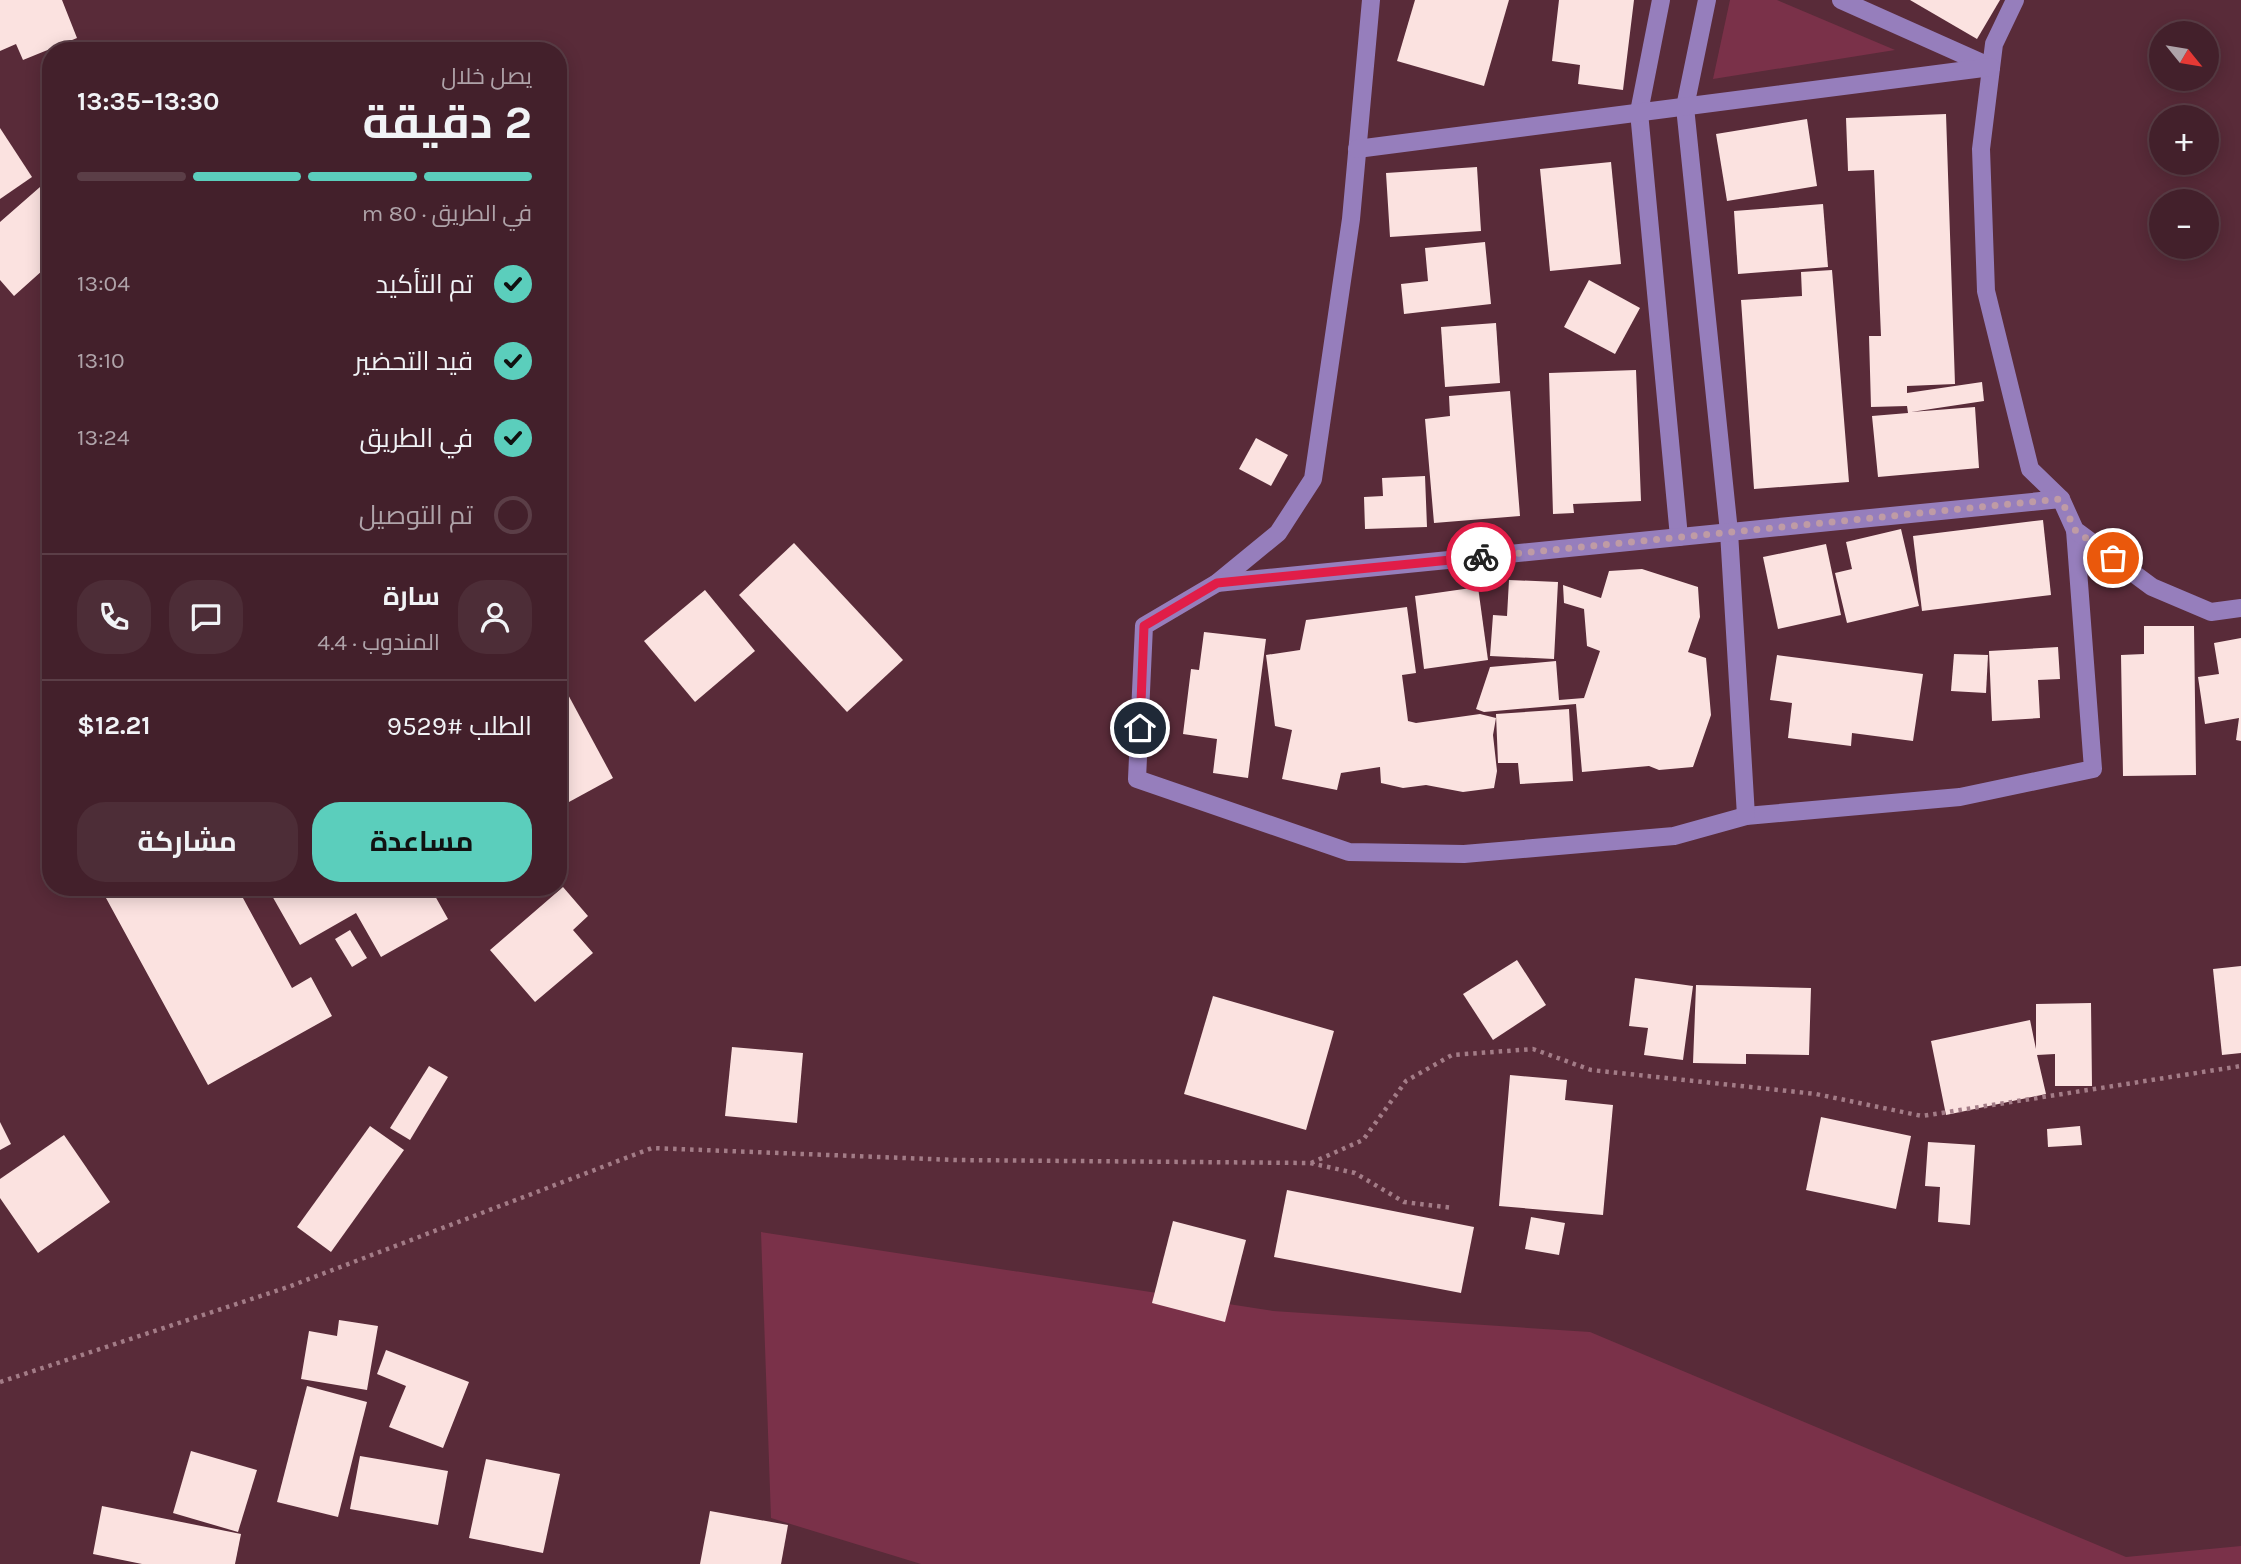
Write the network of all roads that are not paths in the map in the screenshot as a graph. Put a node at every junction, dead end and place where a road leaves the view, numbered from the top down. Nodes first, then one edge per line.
1 (1371, 0) edge
2 (1661, 0) edge
3 (1707, 0) edge
4 (1841, 0) edge
5 (2015, 0) edge
6 (1991, 67) junction
7 (1685, 107) junction
8 (1639, 112) junction
9 (1357, 149) junction
10 (2061, 499) junction
11 (2075, 530) junction
12 (1730, 532) junction
13 (1679, 537) junction
14 (1217, 583) junction
15 (2241, 608) edge
16 (1746, 816) junction

1 - 9 street
2 - 8 street
3 - 7 street
4 - 6 street
5 - 6 street
6 - 7 street
6 - 10 street
7 - 8 street
7 - 12 street
8 - 9 street
8 - 13 street
9 - 14 street
10 - 11 street
10 - 12 street
11 - 15 street
11 - 16 street
12 - 13 street
12 - 16 street
13 - 14 street
14 - 16 street

